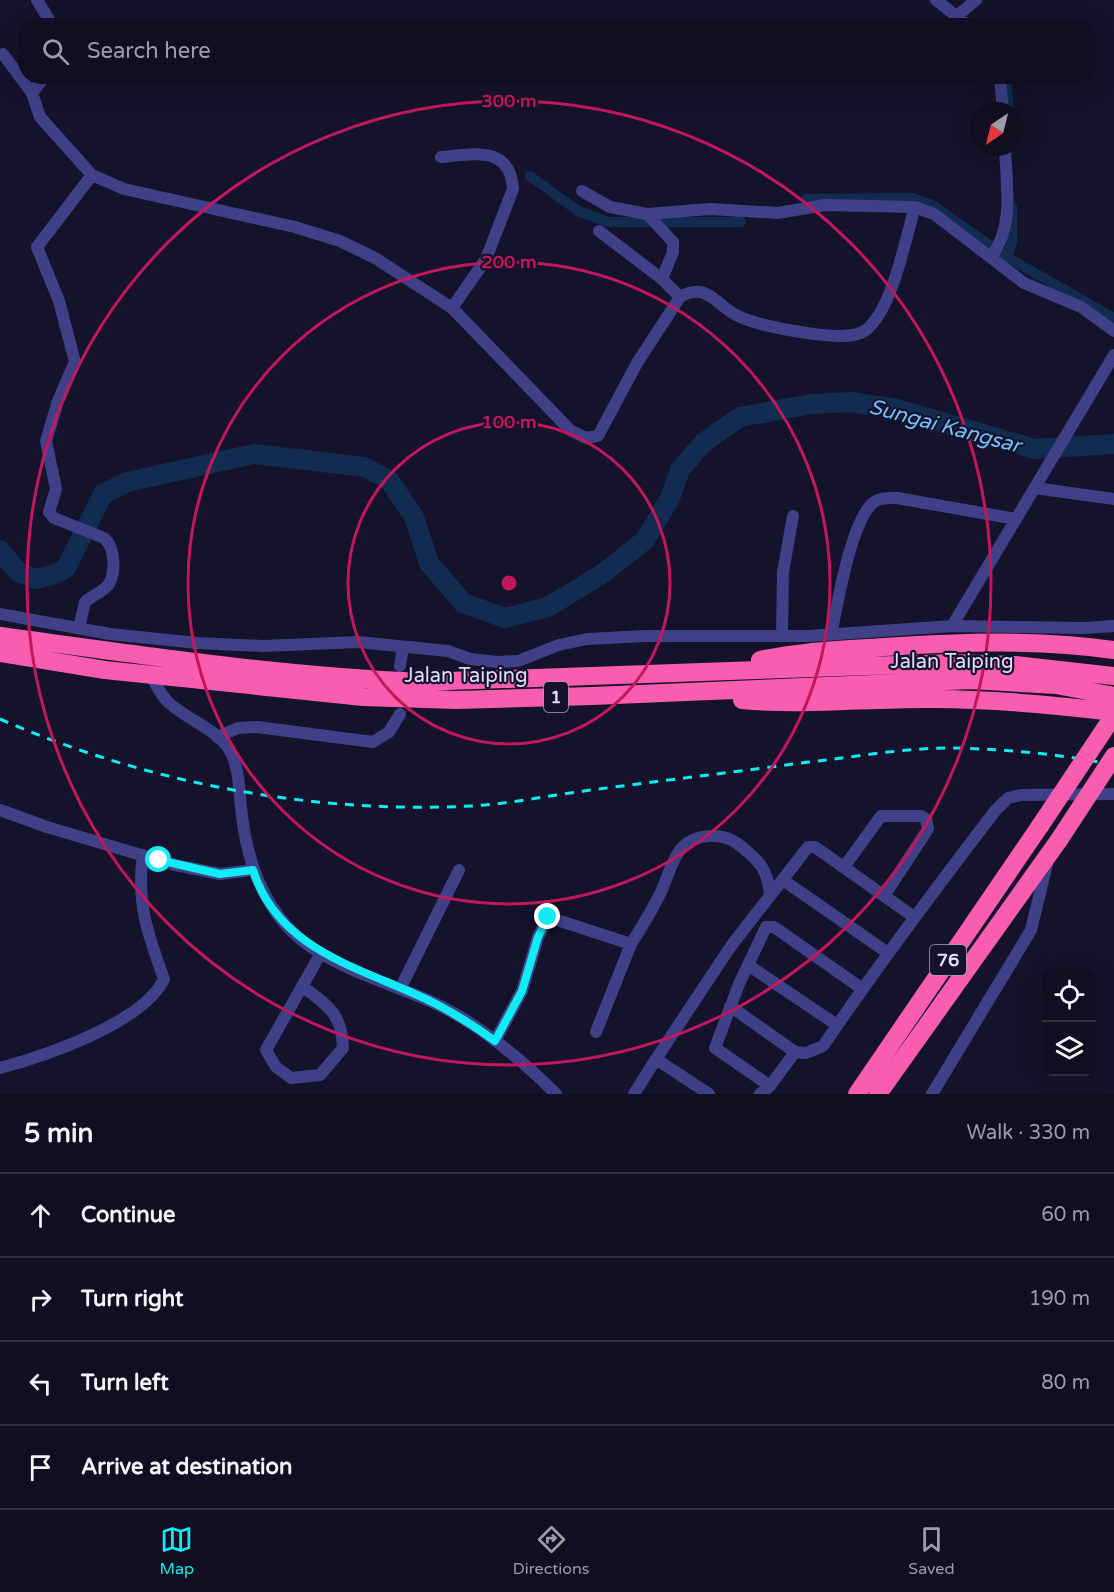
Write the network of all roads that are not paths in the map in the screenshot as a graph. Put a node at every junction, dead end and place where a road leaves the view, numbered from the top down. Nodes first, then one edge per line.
1 (37, 0) edge
2 (936, 0) edge
3 (976, 0) edge
4 (957, 16) junction
5 (48, 18) edge
6 (959, 18) edge
7 (3, 54) dead end
8 (18, 74) edge
9 (25, 84) edge
10 (39, 84) edge
11 (1001, 84) edge
12 (32, 93) junction
13 (1002, 102) edge
14 (1005, 156) edge
15 (441, 157) dead end
16 (92, 175) junction
17 (582, 191) dead end
18 (915, 207) junction
19 (649, 216) junction
20 (599, 231) dead end
21 (995, 252) junction
22 (662, 279) junction
23 (680, 297) junction
24 (452, 308) junction
25 (1114, 331) edge
26 (1114, 355) edge
27 (1037, 485) junction
28 (1114, 499) edge
29 (793, 516) dead end
30 (1016, 519) junction
31 (0, 614) edge
32 (1114, 626) edge
33 (952, 627) junction
34 (79, 628) junction
35 (831, 635) junction
36 (0, 636) edge
37 (782, 636) junction
38 (1114, 636) edge
39 (1065, 644) junction
40 (403, 646) junction
41 (1114, 650) edge
42 (0, 653) edge
43 (400, 666) dead end
44 (724, 670) junction
45 (151, 675) junction
46 (1114, 676) edge
47 (693, 692) junction
48 (1114, 696) edge
49 (400, 714) dead end
50 (1114, 714) edge
51 (218, 737) junction
52 (1114, 756) edge
53 (1114, 794) edge
54 (0, 810) edge
55 (143, 855) junction
56 (1049, 856) junction
57 (844, 867) junction
58 (253, 870) junction
59 (459, 870) dead end
60 (783, 880) junction
61 (770, 896) junction
62 (884, 896) junction
63 (914, 917) junction
64 (631, 944) junction
65 (321, 952) junction
66 (888, 953) junction
67 (748, 965) junction
68 (302, 986) junction
69 (861, 988) junction
70 (400, 989) junction
71 (730, 1006) junction
72 (837, 1025) junction
73 (596, 1032) dead end
74 (495, 1041) junction
75 (795, 1052) junction
76 (656, 1059) junction
77 (0, 1068) edge
78 (765, 1090) edge
79 (556, 1094) edge
80 (634, 1094) edge
81 (709, 1094) edge
82 (857, 1094) edge
83 (878, 1094) edge
84 (932, 1094) edge

1 - 5 street
2 - 4 street
3 - 4 street
4 - 6 street
7 - 8 street
9 - 12 street
10 - 12 street
11 - 13 street
12 - 16 street
14 - 21 street
15 - 24 street
16 - 24 street
16 - 34 street
17 - 19 street
18 - 19 street
18 - 21 street
18 - 23 street
19 - 22 street
20 - 22 street
21 - 25 street
22 - 23 street
23 - 24 street
26 - 27 street
27 - 28 street
27 - 30 street
29 - 37 street
30 - 33 street
30 - 35 street
31 - 34 street
32 - 33 street
33 - 35 street
34 - 40 street
35 - 37 street
36 - 44 highway, Jalan Taiping / 1
37 - 40 street
38 - 39 highway
39 - 41 highway
39 - 44 highway
40 - 43 street
42 - 45 highway, Jalan Taiping / 1
44 - 46 highway, Jalan Taiping / 1
45 - 47 highway, Jalan Taiping / 1
45 - 51 street
47 - 48 highway, Jalan Taiping / 1
47 - 50 highway
49 - 51 street
50 - 82 highway, 76, bridge
51 - 58 street
52 - 56 highway, 76, bridge
53 - 63 street
54 - 55 street
55 - 58 street
55 - 77 street
56 - 83 highway, 76
56 - 84 street
57 - 60 street
57 - 62 street
57 - 62 street
58 - 65 street
59 - 70 street
60 - 61 street
60 - 66 street
61 - 64 street
61 - 76 street
62 - 63 street
63 - 66 street
64 - 73 street
64 - 74 street
65 - 68 street
65 - 70 street
66 - 69 street
67 - 69 street
67 - 71 street
67 - 72 street
68 - 68 street
69 - 72 street
70 - 74 street
71 - 75 street
71 - 78 street
72 - 75 street
74 - 79 street
75 - 78 street
76 - 80 street
76 - 81 street

